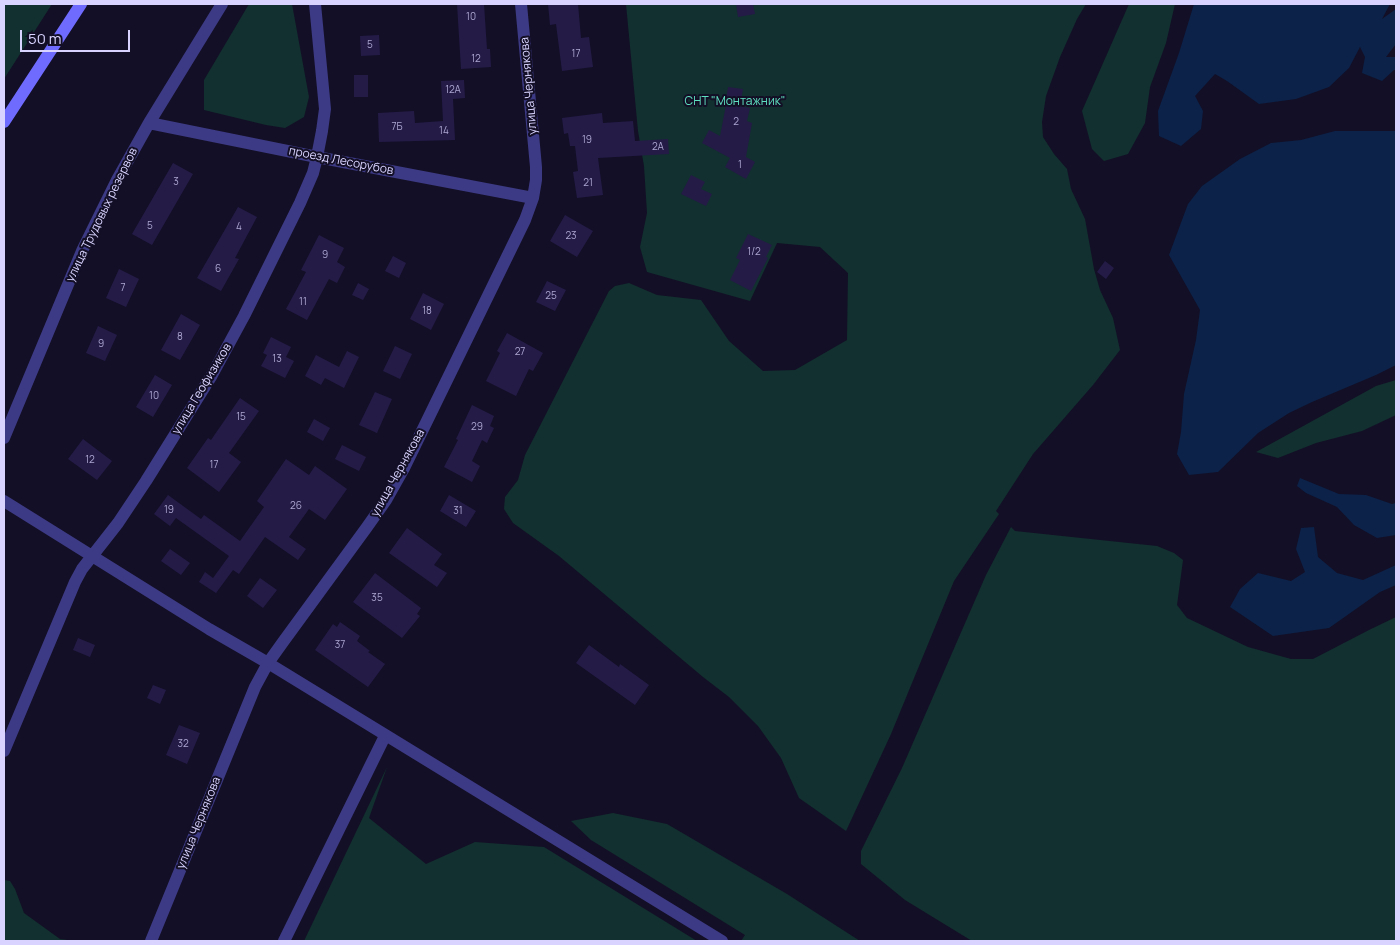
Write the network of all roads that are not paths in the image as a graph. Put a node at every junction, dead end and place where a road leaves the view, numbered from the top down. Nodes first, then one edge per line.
1 (81, 4) edge
2 (222, 4) edge
3 (315, 4) edge
4 (522, 4) edge
5 (4, 122) edge
6 (149, 123) junction
7 (317, 157) junction
8 (533, 198) junction
9 (4, 438) edge
10 (4, 501) edge
11 (92, 556) junction
12 (268, 663) junction
13 (385, 736) junction
14 (4, 751) edge
15 (151, 941) edge
16 (284, 941) edge
17 (722, 941) edge

1 - 5 main road
2 - 6 street, улица Трудовых резервов
3 - 7 street, улица Геофизиков
4 - 8 street, улица Чернякова
6 - 7 street, проезд Лесорубов
6 - 9 street, улица Трудовых резервов
7 - 8 street, проезд Лесорубов
7 - 11 street, улица Геофизиков
8 - 12 street, улица Чернякова
10 - 11 street
11 - 12 street
11 - 14 street, улица Геофизиков
12 - 13 street
12 - 15 street, улица Чернякова
13 - 16 street
13 - 17 street

